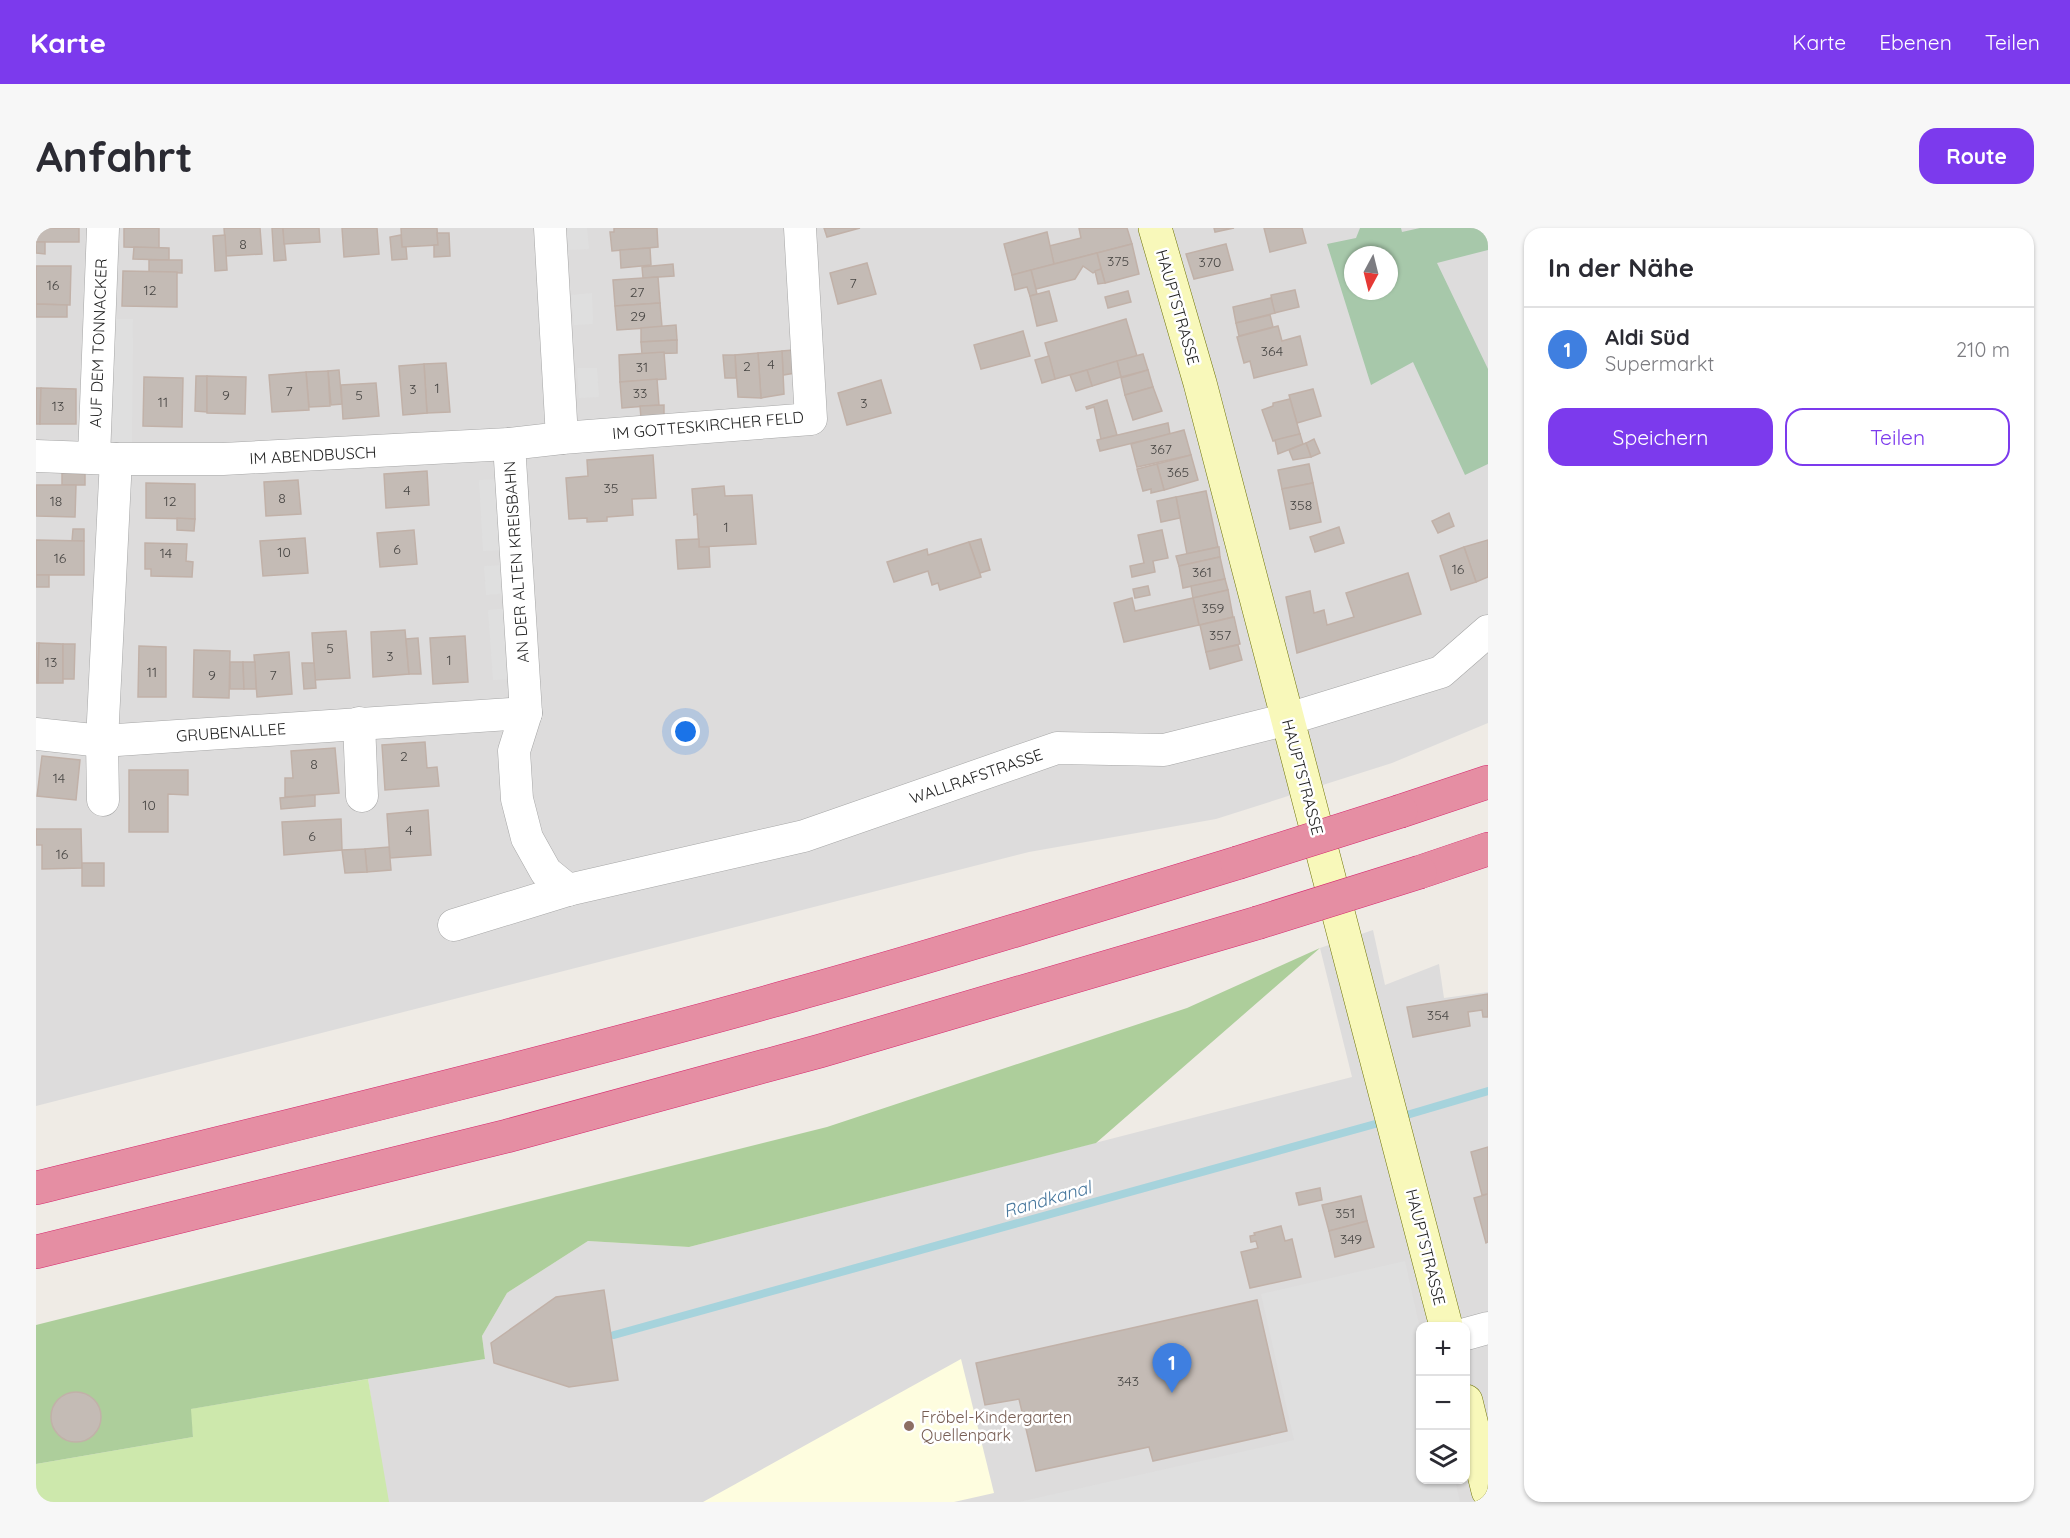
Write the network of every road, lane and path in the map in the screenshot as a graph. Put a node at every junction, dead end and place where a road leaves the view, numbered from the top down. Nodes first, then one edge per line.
1 (103, 228) edge
2 (550, 228) edge
3 (800, 228) edge
4 (1155, 228) edge
5 (562, 438) junction
6 (509, 444) junction
7 (36, 456) edge
8 (105, 458) junction
9 (1488, 631) edge
10 (526, 713) junction
11 (1288, 719) junction
12 (359, 723) junction
13 (36, 734) edge
14 (102, 741) junction
15 (1488, 782) edge
16 (362, 796) dead end
17 (104, 800) dead end
18 (1488, 849) edge
19 (568, 890) junction
20 (454, 925) dead end
21 (36, 1188) edge
22 (36, 1252) edge
23 (1445, 1322) edge
24 (1488, 1328) edge
25 (1470, 1333) edge
26 (1470, 1417) edge
27 (1488, 1491) edge

1 - 8 street, AUF DEM TONNACKER
2 - 5 street
3 - 5 street, IM GOTTESKIRCHER FELD
4 - 11 main road, HAUPTSTRASSE
5 - 6 street, AN DER ALTEN KREISBAHN
6 - 8 street, IM ABENDBUSCH
6 - 10 street, AN DER ALTEN KREISBAHN
7 - 8 street, IM ABENDBUSCH
8 - 14 street
9 - 11 street, WALLRAFSTRASSE
10 - 12 street, GRUBENALLEE
10 - 19 street, AN DER ALTEN KREISBAHN
11 - 19 street, WALLRAFSTRASSE
11 - 23 main road, HAUPTSTRASSE
12 - 14 street, GRUBENALLEE
12 - 16 street
13 - 14 street, GRUBENALLEE
14 - 17 street
15 - 21 highway, bridge
18 - 22 highway, bridge
19 - 20 street, WALLRAFSTRASSE
24 - 25 street
26 - 27 main road

